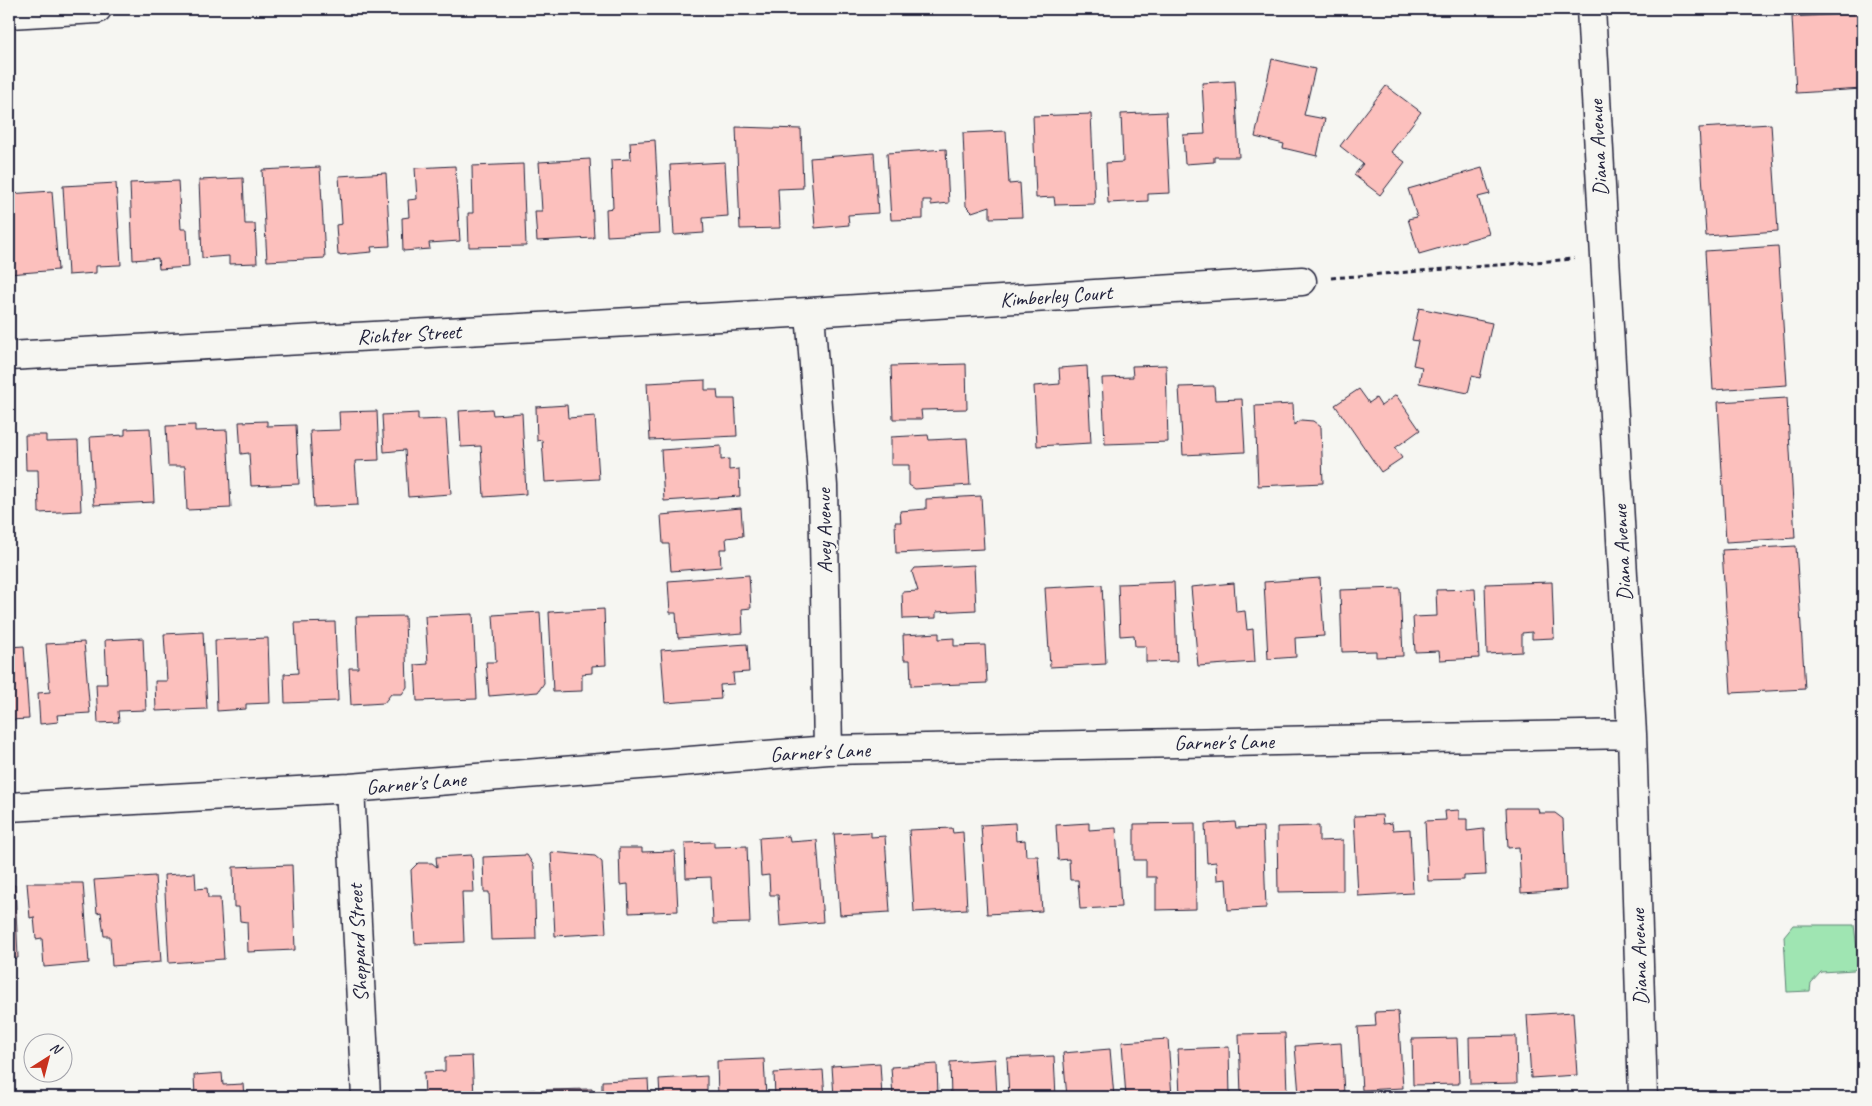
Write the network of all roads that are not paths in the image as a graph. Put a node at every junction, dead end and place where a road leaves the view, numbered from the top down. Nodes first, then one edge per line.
1 (97, 9) edge
2 (1591, 9) edge
3 (9, 14) edge
4 (1302, 281) road end
5 (810, 312) junction
6 (9, 356) edge
7 (1632, 734) junction
8 (828, 750) junction
9 (350, 788) junction
10 (9, 807) edge
11 (366, 1097) edge
12 (1643, 1097) edge

1 - 3 street
2 - 7 street, Diana Avenue
4 - 5 street, Kimberley Court
5 - 6 street, Richter Street
5 - 8 street, Avey Avenue
7 - 8 street, Garner's Lane
7 - 12 street, Diana Avenue
8 - 9 street, Garner's Lane
9 - 10 street, Garner's Lane
9 - 11 street, Sheppard Street

